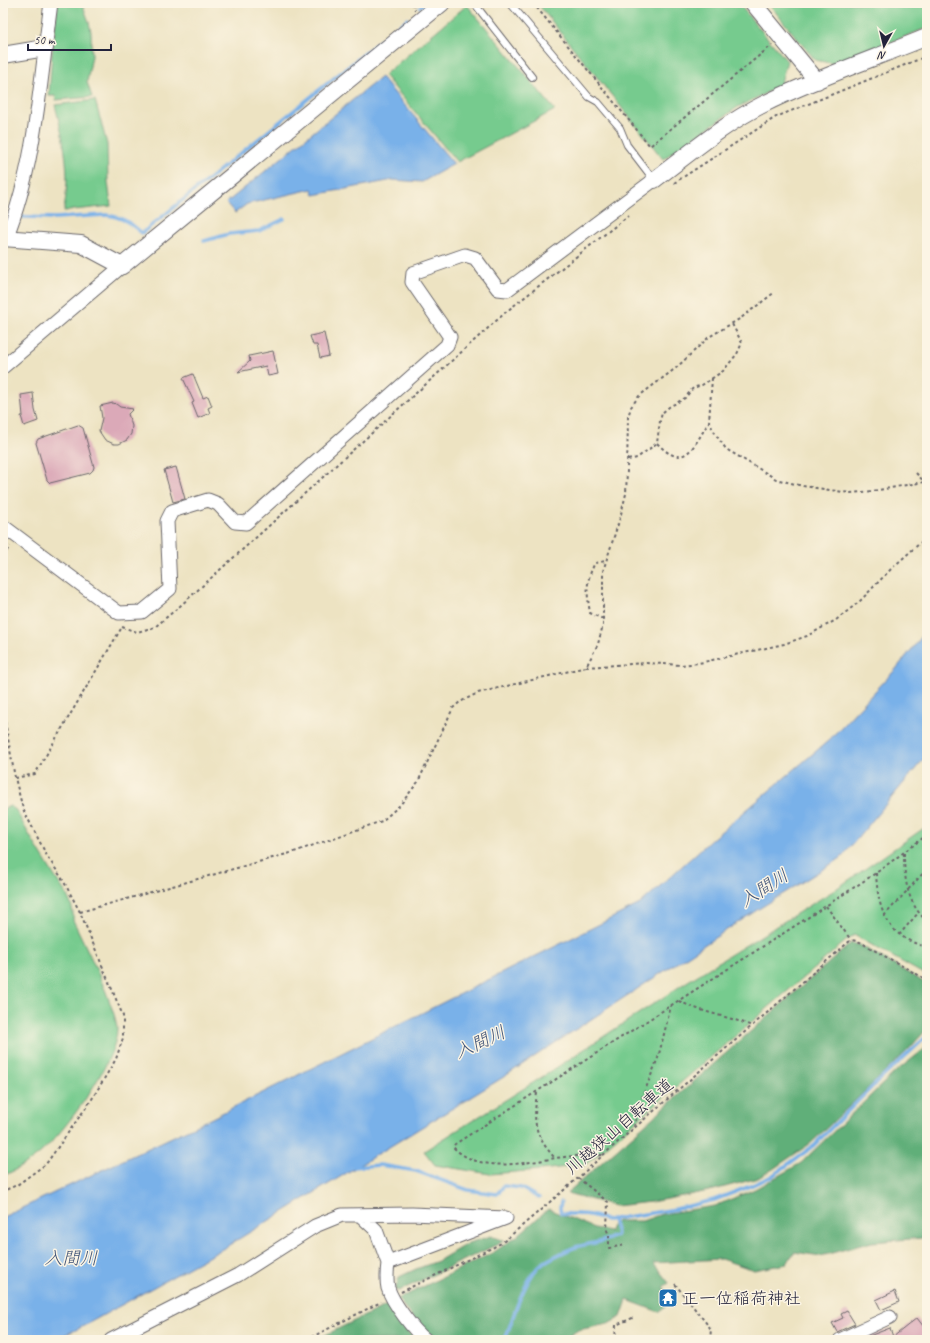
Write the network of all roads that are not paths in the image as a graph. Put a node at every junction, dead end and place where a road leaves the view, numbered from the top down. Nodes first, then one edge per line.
1 (51, 3) edge
2 (442, 3) edge
3 (474, 3) edge
4 (510, 3) edge
5 (753, 3) edge
6 (927, 38) edge
7 (45, 48) junction
8 (3, 55) edge
9 (532, 77) dead end
10 (817, 80) junction
11 (654, 180) junction
12 (5, 238) edge
13 (122, 266) junction
14 (3, 366) edge
15 (3, 526) edge
16 (360, 1215) junction
17 (388, 1263) junction
18 (890, 1317) dead end
19 (111, 1340) edge
20 (426, 1340) edge
21 (840, 1340) edge

1 - 7 street
2 - 13 street
3 - 9 lane
4 - 11 lane
5 - 10 street
6 - 10 street
7 - 8 street
7 - 12 street
10 - 11 street
11 - 15 street
12 - 13 street
13 - 14 street
16 - 17 street
16 - 17 street
16 - 19 street
17 - 20 street
18 - 21 street

